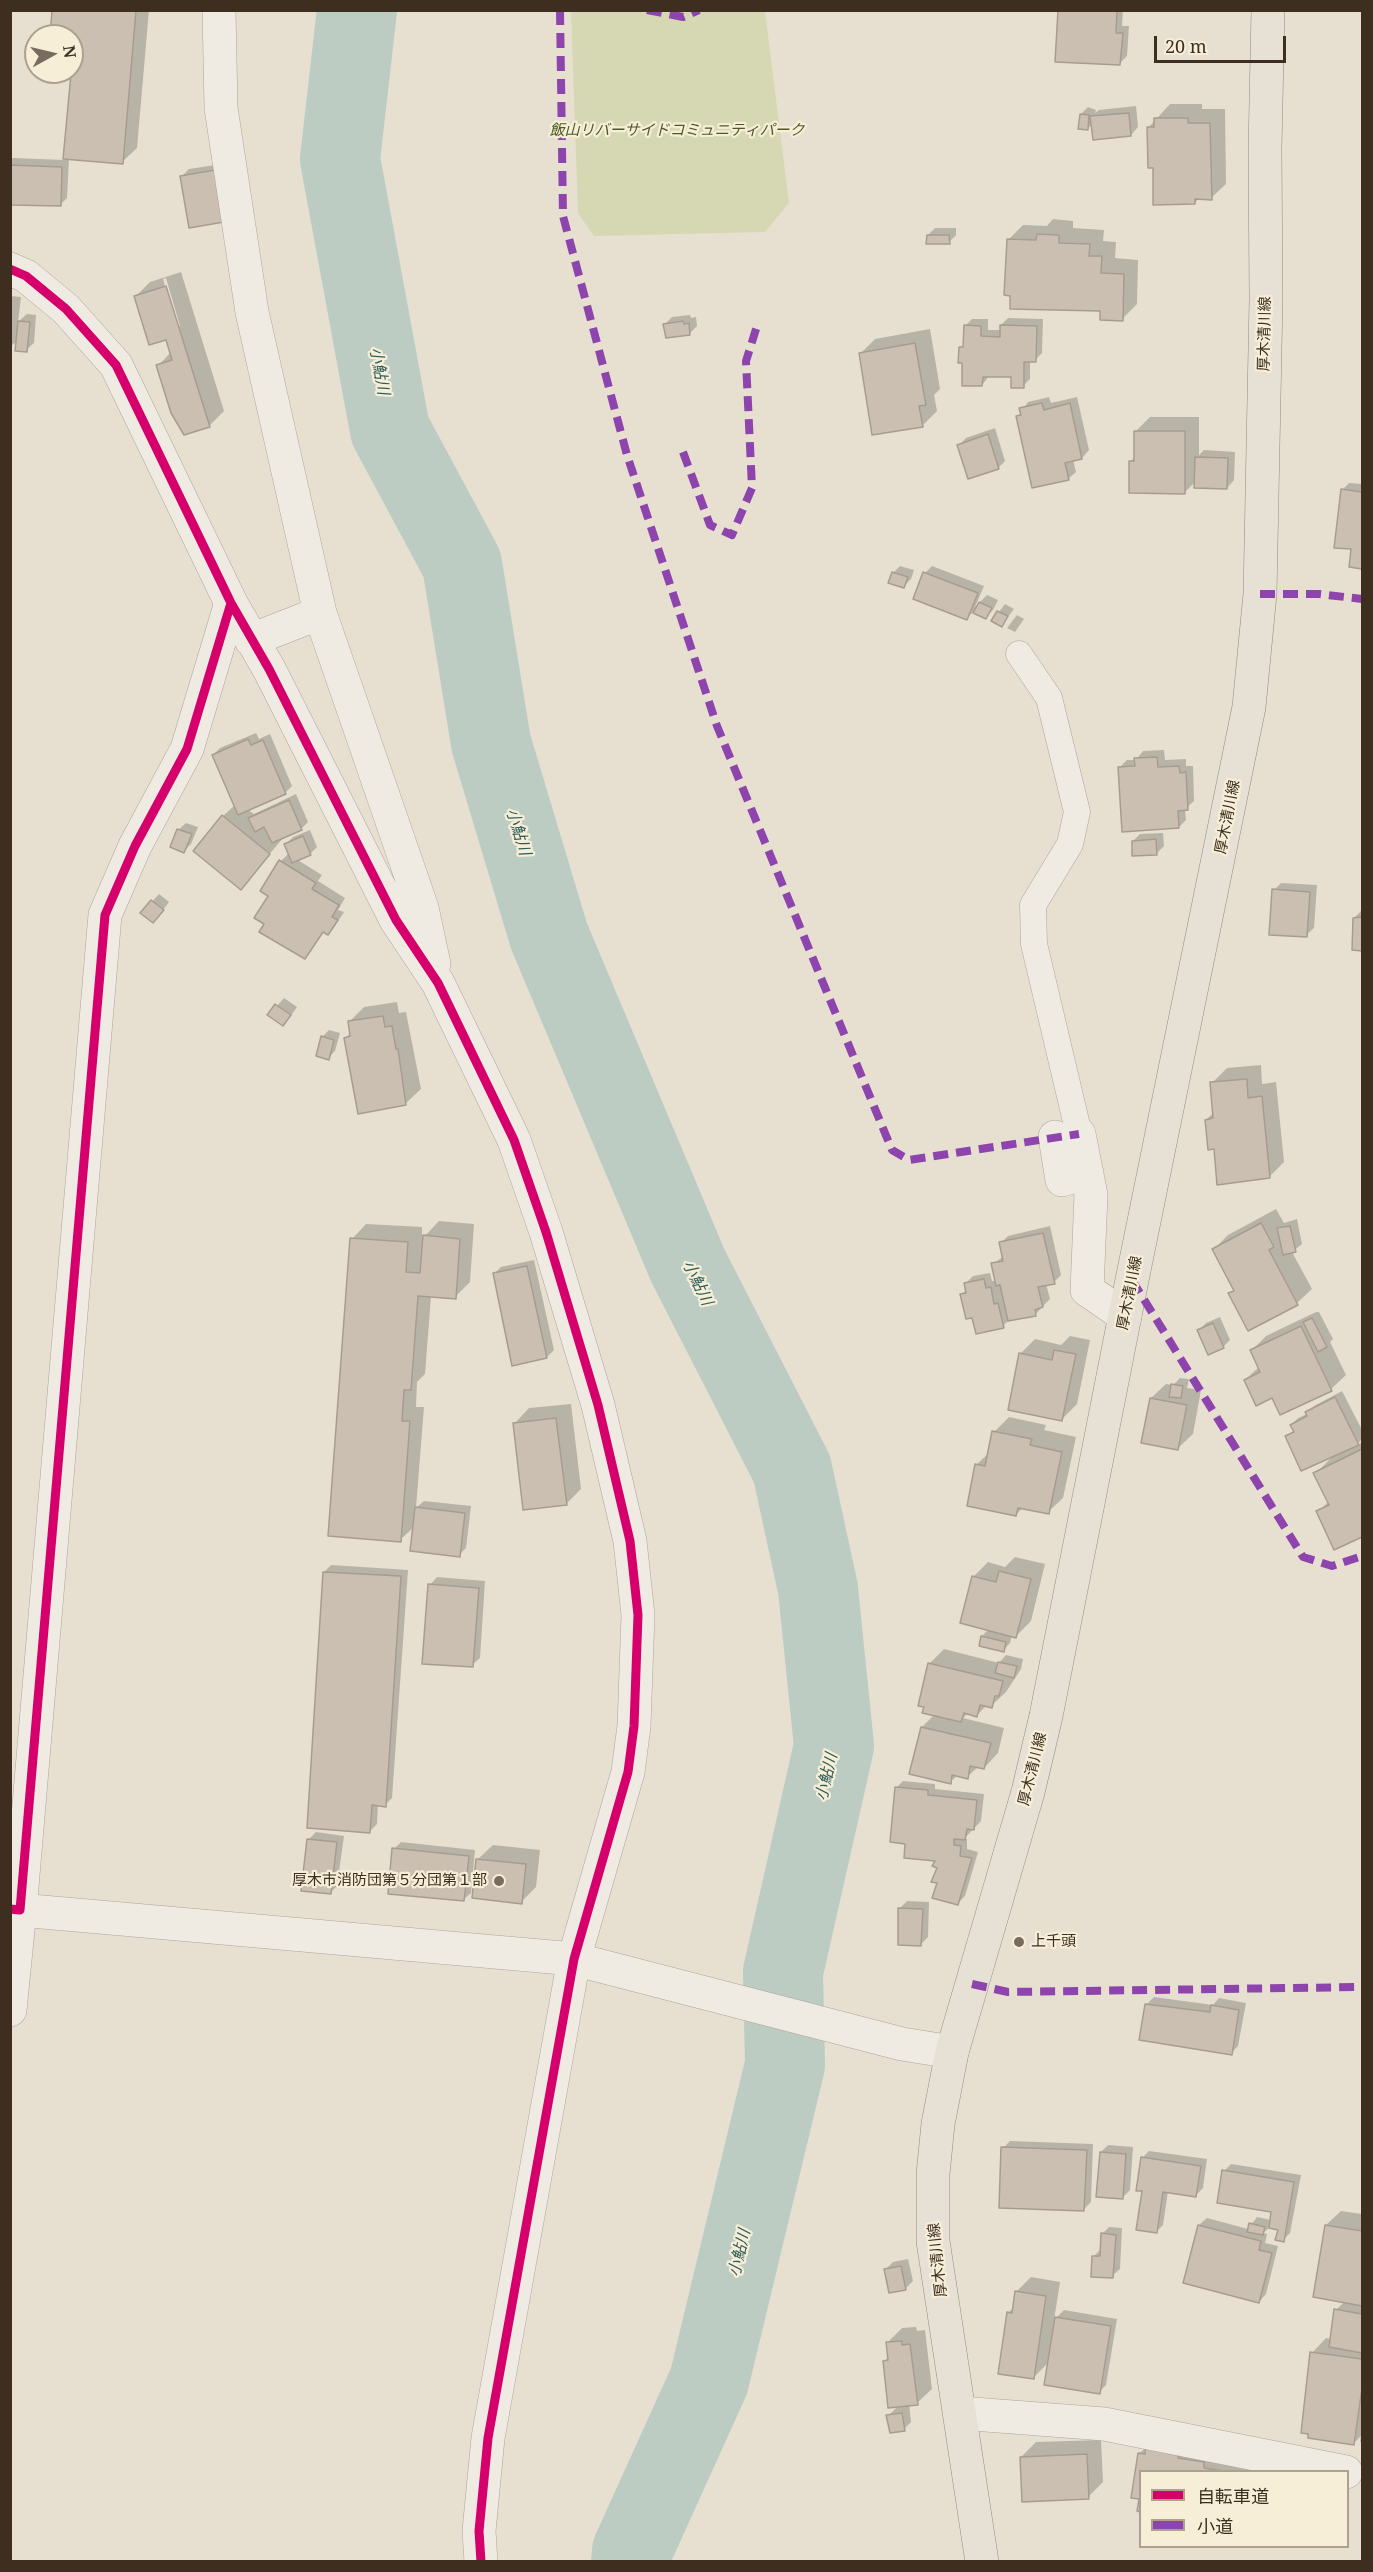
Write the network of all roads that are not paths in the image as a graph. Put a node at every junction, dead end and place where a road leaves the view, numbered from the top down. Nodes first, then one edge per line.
1 (219, 10) edge
2 (1268, 10) edge
3 (10, 269) edge
4 (231, 603) junction
5 (320, 613) junction
6 (251, 640) junction
7 (1019, 654) dead end
8 (438, 984) junction
9 (1067, 1135) joint
10 (1125, 1316) junction
11 (15, 1909) edge
12 (584, 1961) junction
13 (10, 2010) edge
14 (952, 2052) junction
15 (960, 2413) junction
16 (1337, 2470) edge
17 (481, 2562) edge
18 (982, 2562) edge

1 - 5 street
2 - 10 main road, 厚木清川線
3 - 4 street
4 - 6 street
4 - 11 street
5 - 6 street
5 - 8 street
6 - 8 street
7 - 9 lane
8 - 12 street
9 - 10 street
10 - 14 main road, 厚木清川線
11 - 12 street
11 - 13 street
12 - 14 street
12 - 17 street
14 - 15 main road, 厚木清川線
15 - 16 street
15 - 18 main road, 厚木清川線

